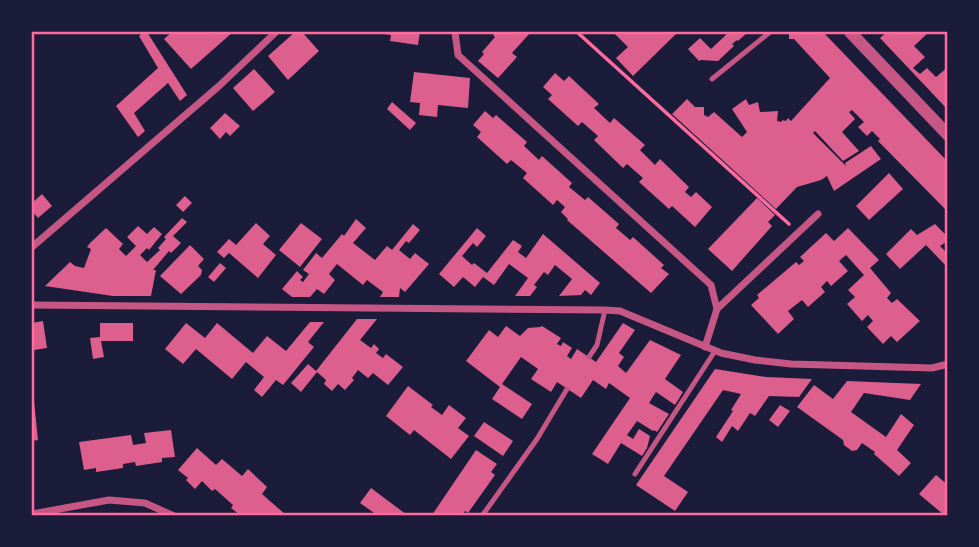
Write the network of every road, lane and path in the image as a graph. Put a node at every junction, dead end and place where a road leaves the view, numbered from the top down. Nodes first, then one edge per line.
1 (276, 32) edge
2 (455, 32) edge
3 (578, 32) edge
4 (770, 32) edge
5 (850, 32) edge
6 (712, 79) dead end
7 (947, 135) edge
8 (818, 214) dead end
9 (798, 233) junction
10 (32, 247) edge
11 (32, 305) edge
12 (717, 309) junction
13 (605, 310) junction
14 (705, 347) junction
15 (715, 351) junction
16 (589, 357) dead end
17 (947, 365) edge
18 (567, 388) dead end
19 (635, 474) dead end
20 (32, 514) edge
21 (174, 516) edge
22 (482, 516) edge

1 - 10 street
2 - 12 street
3 - 9 path
4 - 6 lane
5 - 7 street
8 - 9 street
9 - 12 street
11 - 13 street
12 - 14 street
13 - 14 street
13 - 16 lane
14 - 15 street
15 - 17 street
15 - 19 lane
18 - 22 lane
20 - 21 street

